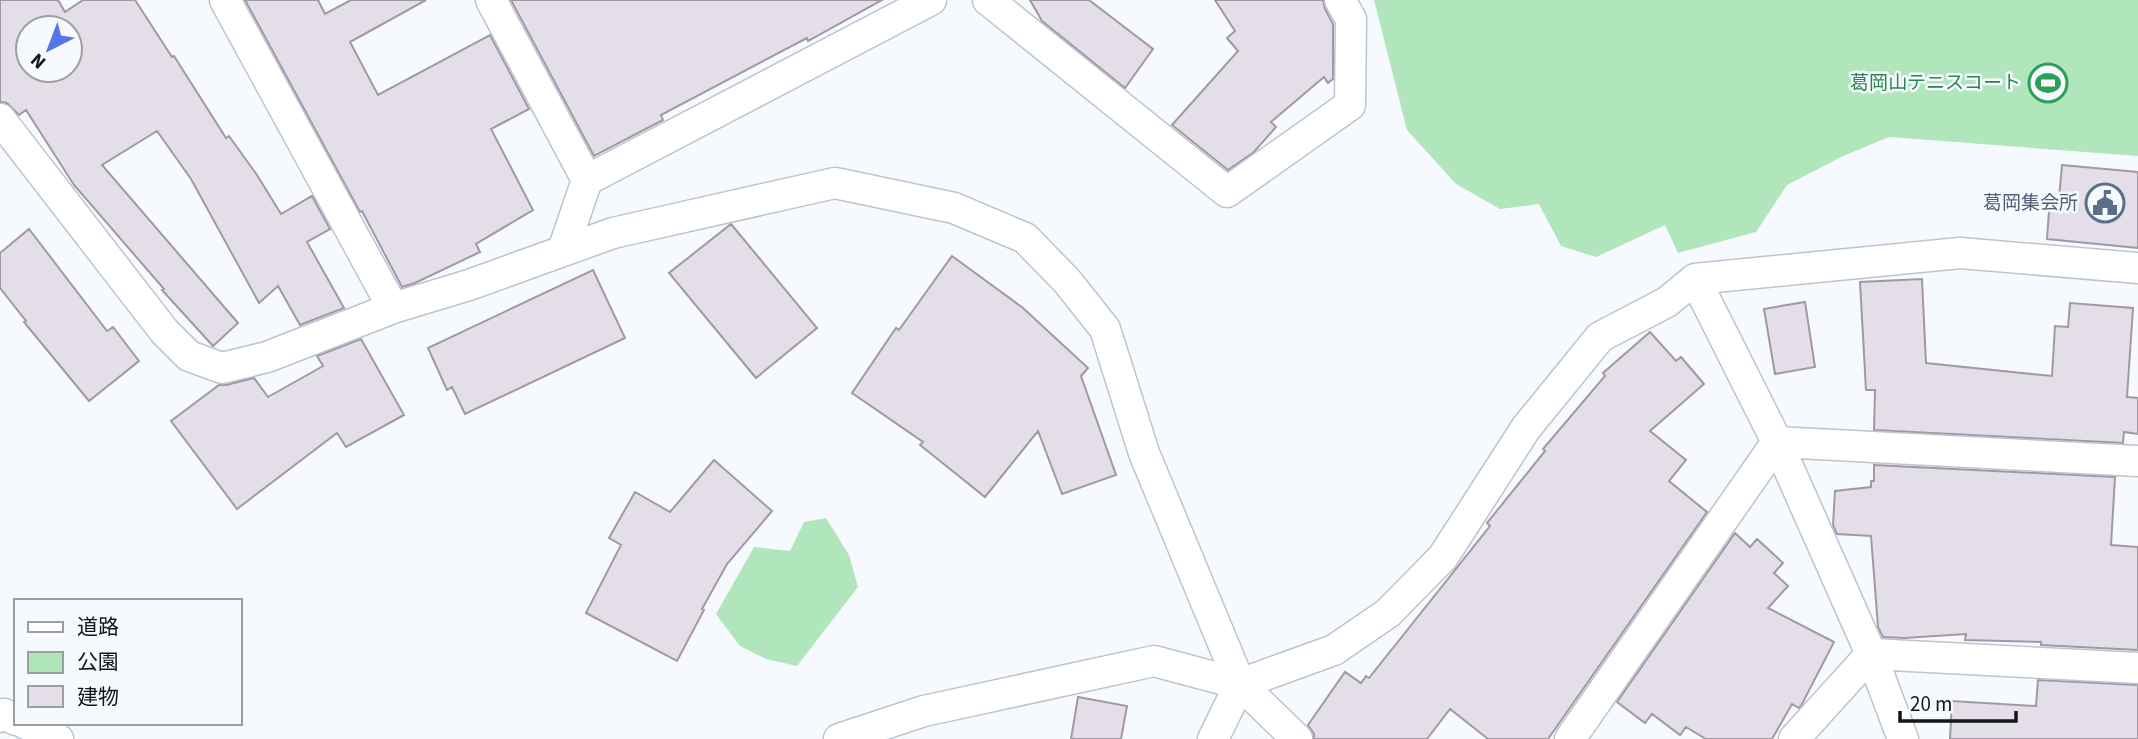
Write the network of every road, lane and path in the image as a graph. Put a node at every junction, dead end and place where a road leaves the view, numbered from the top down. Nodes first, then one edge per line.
1 (225, 0) edge
2 (491, 0) edge
3 (931, 0) edge
4 (988, 0) edge
5 (1340, 0) edge
6 (0, 119) edge
7 (587, 180) junction
8 (563, 250) junction
9 (2138, 268) edge
10 (1695, 279) junction
11 (393, 308) junction
12 (1777, 442) junction
13 (2138, 461) edge
14 (1871, 654) junction
15 (2138, 668) edge
16 (1240, 684) junction
17 (28, 725) edge
18 (58, 739) edge
19 (839, 739) edge
20 (1213, 739) edge
21 (1297, 739) edge
22 (1570, 739) edge
23 (1794, 739) edge
24 (1903, 739) edge

1 - 11 street
2 - 7 street
3 - 7 street
4 - 5 street
6 - 11 street
7 - 8 street
8 - 11 street
8 - 16 street
9 - 10 street
10 - 12 street
10 - 16 street
12 - 13 street
12 - 14 street
12 - 22 street
14 - 15 street
14 - 23 street
14 - 24 street
16 - 19 street
16 - 20 street
16 - 21 street
17 - 18 street

